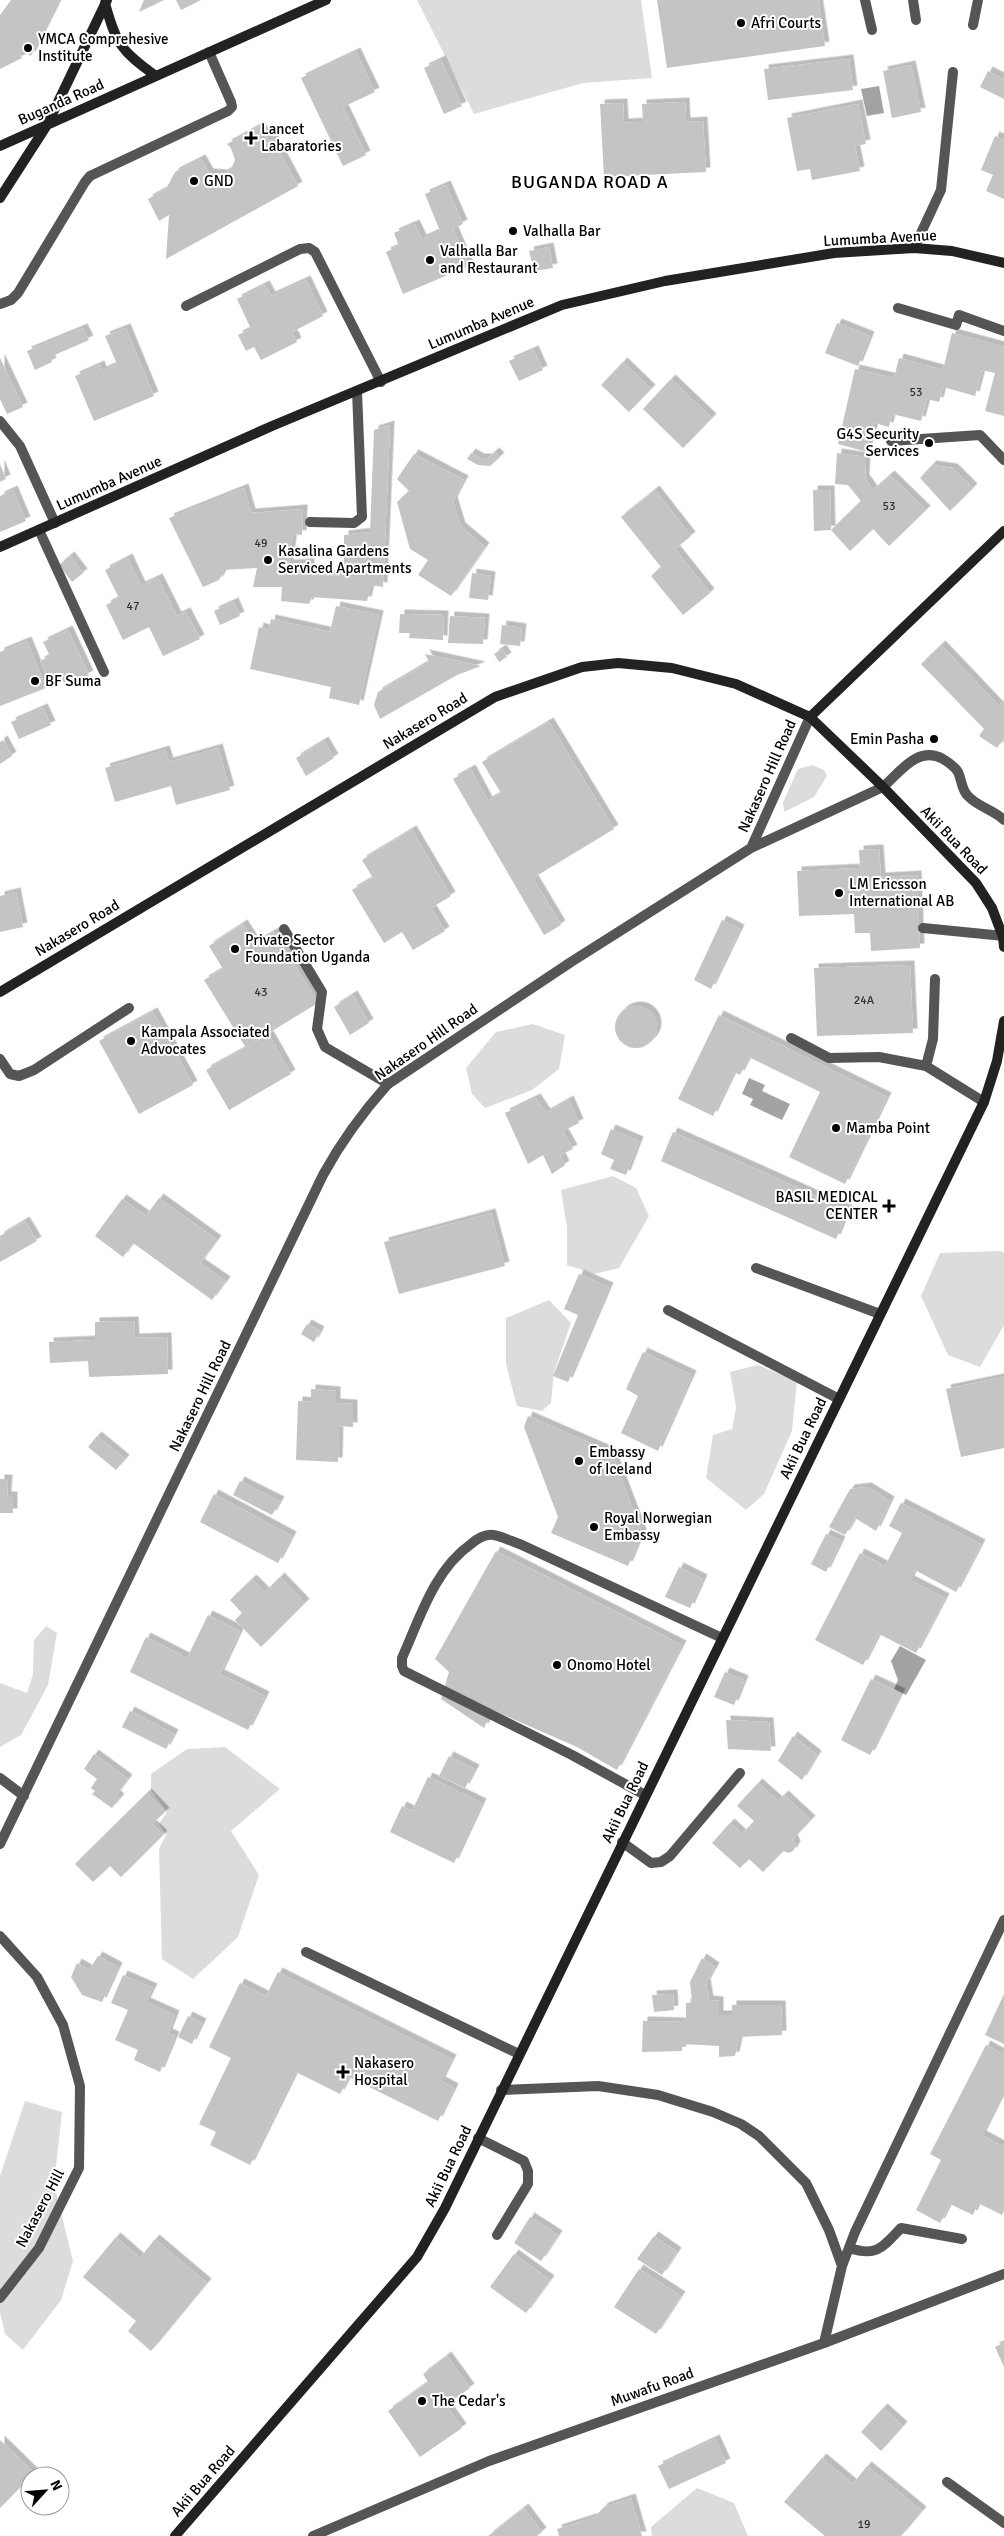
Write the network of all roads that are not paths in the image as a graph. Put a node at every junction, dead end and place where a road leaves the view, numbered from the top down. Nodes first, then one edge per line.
1 (326, 0) edge
2 (865, 0) edge
3 (914, 0) edge
4 (978, 0) edge
5 (106, 1) edge
6 (916, 20) dead end
7 (973, 25) dead end
8 (872, 30) dead end
9 (209, 52) junction
10 (952, 72) dead end
11 (156, 76) junction
12 (47, 125) junction
13 (0, 146) edge
14 (0, 198) edge
15 (914, 248) junction
16 (1004, 263) edge
17 (0, 304) edge
18 (186, 306) dead end
19 (898, 308) dead end
20 (1004, 331) edge
21 (381, 382) junction
22 (357, 391) junction
23 (0, 421) edge
24 (891, 441) dead end
25 (1004, 460) edge
26 (310, 522) dead end
27 (55, 523) junction
28 (39, 530) junction
29 (1004, 532) edge
30 (0, 547) edge
31 (104, 672) dead end
32 (810, 717) junction
33 (883, 788) junction
34 (1004, 820) edge
35 (751, 848) junction
36 (923, 928) dead end
37 (284, 929) dead end
38 (1004, 940) edge
39 (935, 979) dead end
40 (0, 992) edge
41 (130, 1008) dead end
42 (1004, 1021) edge
43 (791, 1038) dead end
44 (0, 1059) edge
45 (926, 1066) junction
46 (388, 1084) junction
47 (984, 1102) junction
48 (756, 1268) dead end
49 (668, 1310) dead end
50 (880, 1314) junction
51 (839, 1399) junction
52 (722, 1638) junction
53 (740, 1773) dead end
54 (0, 1778) edge
55 (645, 1795) junction
56 (24, 1796) junction
57 (622, 1842) junction
58 (0, 1844) edge
59 (1004, 1920) edge
60 (0, 1936) edge
61 (306, 1952) dead end
62 (519, 2054) junction
63 (501, 2090) junction
64 (478, 2138) junction
65 (497, 2235) dead end
66 (962, 2239) dead end
67 (849, 2248) junction
68 (842, 2266) junction
69 (1004, 2274) edge
70 (0, 2298) edge
71 (824, 2343) junction
72 (947, 2482) dead end
73 (1004, 2524) edge
74 (175, 2536) edge
75 (313, 2536) edge

1 - 9 street, Buganda Road
2 - 8 street
3 - 6 street
4 - 7 street
5 - 11 street
5 - 12 street
9 - 11 street, Buganda Road
9 - 17 street
10 - 15 street
11 - 12 street, Buganda Road
12 - 13 street, Buganda Road
12 - 14 street
15 - 16 street, Lumumba Avenue
15 - 21 street, Lumumba Avenue
18 - 21 street
19 - 20 street
21 - 22 street, Lumumba Avenue
22 - 26 street
22 - 27 street, Lumumba Avenue
23 - 27 street
24 - 25 street
27 - 28 street, Lumumba Avenue
28 - 30 street, Lumumba Avenue
28 - 31 street
29 - 32 street, Nakasero Hill Road
32 - 33 street, Nakasero Road
32 - 35 street, Nakasero Hill Road
32 - 40 street, Nakasero Road
33 - 34 street
33 - 35 street
33 - 38 street, Akii Bua Road
35 - 46 street, Nakasero Hill Road
36 - 38 street
37 - 46 street
39 - 45 street
41 - 44 street
42 - 47 street, Akii Bua Road
43 - 45 street
45 - 47 street
46 - 56 street, Nakasero Hill Road
47 - 50 street, Akii Bua Road
48 - 50 street
49 - 51 street
50 - 51 street, Akii Bua Road
51 - 52 street, Akii Bua Road
52 - 55 street, Akii Bua Road
52 - 55 street
53 - 57 street
54 - 56 street
55 - 57 street, Akii Bua Road
56 - 58 street, Nakasero Hill Road
57 - 62 street, Akii Bua Road
59 - 67 street
60 - 70 street, Nakasero Hill
61 - 62 street
62 - 63 street, Akii Bua Road
63 - 64 street, Akii Bua Road
63 - 68 street
64 - 65 street
64 - 74 street, Akii Bua Road
66 - 67 street
67 - 68 street
68 - 71 street
69 - 71 street, Muwafu Road
71 - 75 street, Muwafu Road
72 - 73 street

